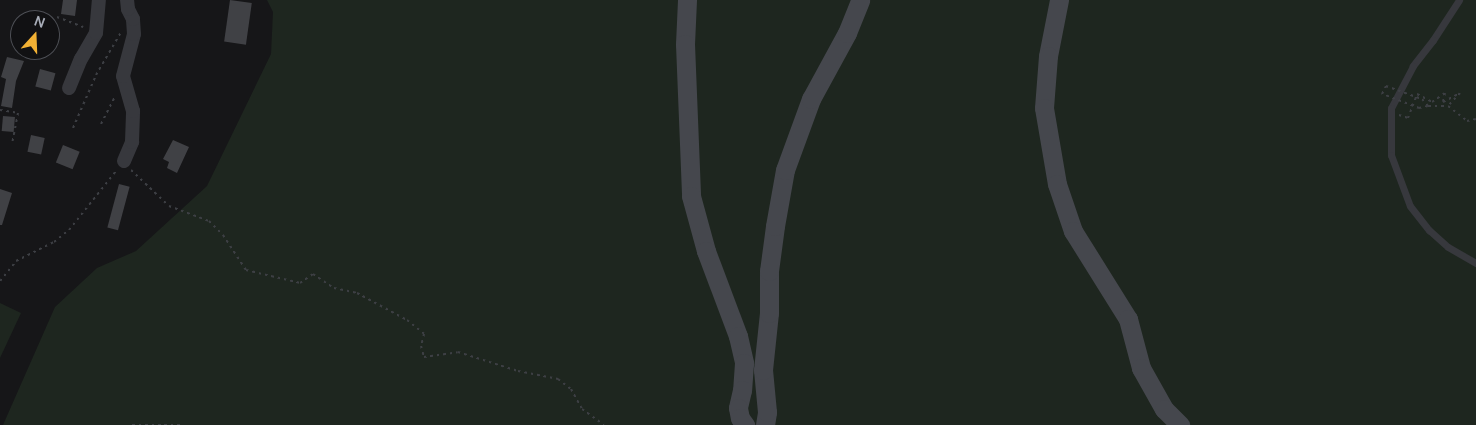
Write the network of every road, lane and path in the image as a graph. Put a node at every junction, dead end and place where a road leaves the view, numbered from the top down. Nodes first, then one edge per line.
1 (99, 0) edge
2 (127, 0) edge
3 (687, 0) edge
4 (860, 0) edge
5 (1060, 0) edge
6 (1459, 0) edge
7 (60, 18) edge
8 (121, 32) dead end
9 (96, 33) junction
10 (123, 76) junction
11 (69, 88) dead end
12 (1428, 106) junction
13 (1448, 106) junction
14 (0, 110) edge
15 (1390, 112) junction
16 (1476, 119) edge
17 (101, 124) dead end
18 (73, 128) dead end
19 (12, 144) dead end
20 (124, 161) junction
21 (1476, 263) edge
22 (0, 281) edge
23 (177, 424) edge
24 (132, 425) edge
25 (184, 425) edge
26 (604, 425) edge
27 (745, 425) edge
28 (766, 425) edge
29 (1180, 425) edge

1 - 9 street
2 - 10 street
3 - 27 street
4 - 28 street
5 - 29 street
6 - 15 lane
7 - 9 path
8 - 18 path
9 - 11 street
10 - 17 path
10 - 20 street
12 - 12 path, bridge
12 - 13 path
13 - 15 path
13 - 16 path
14 - 19 path
15 - 21 lane
20 - 22 path
20 - 26 path
23 - 24 path
23 - 25 path

